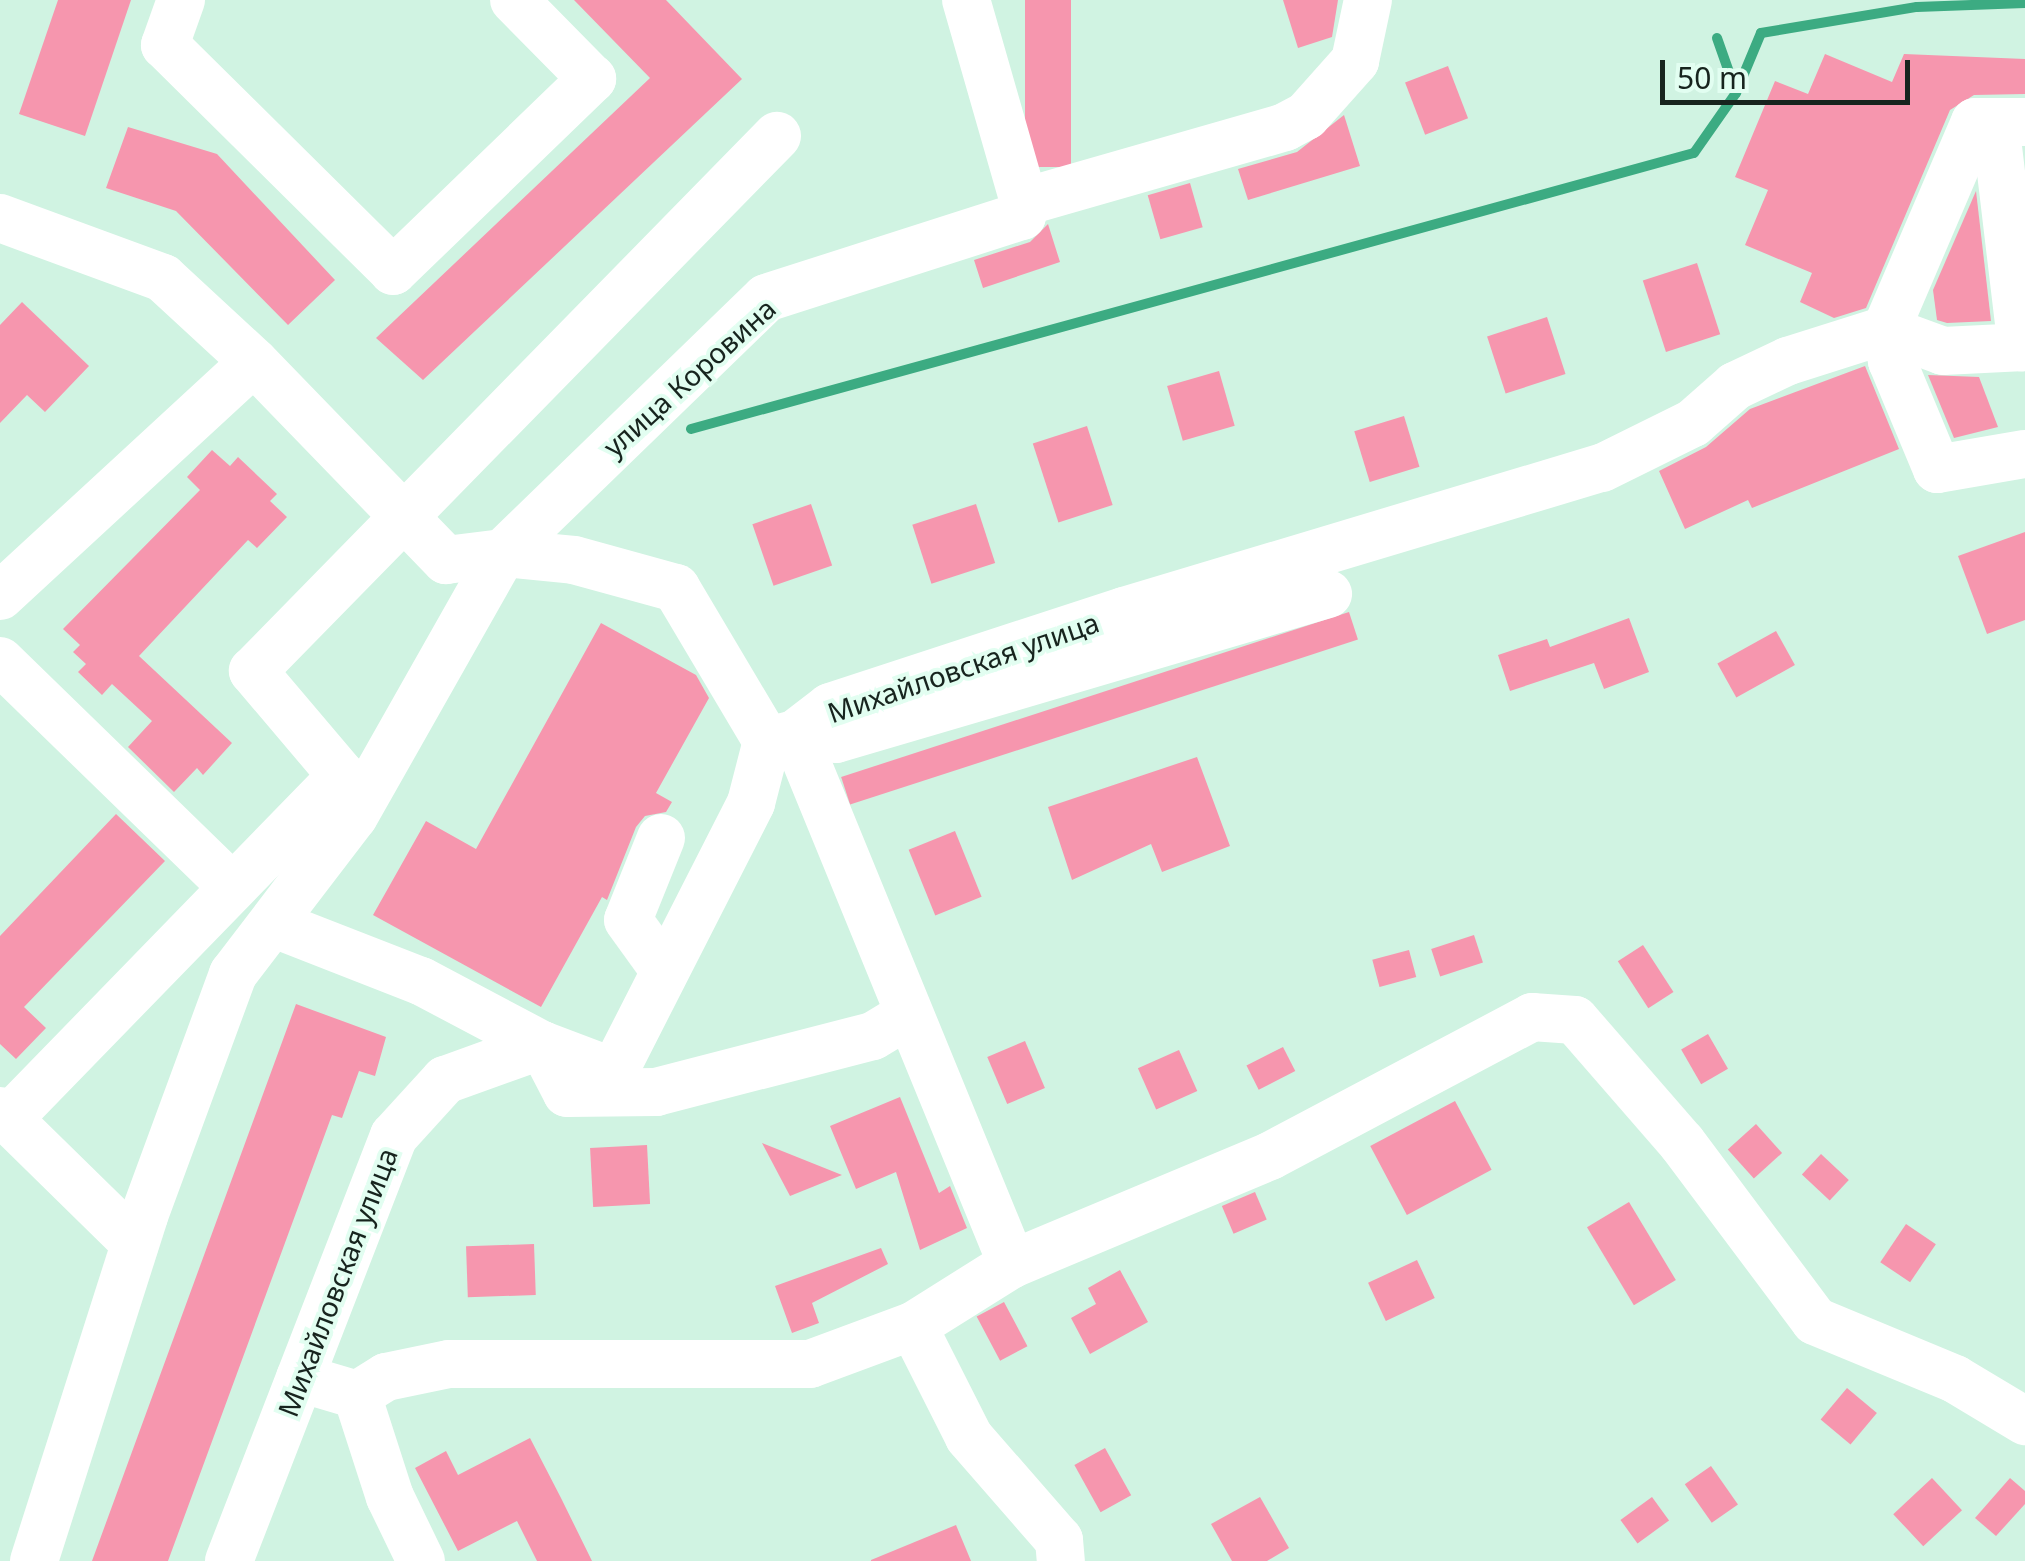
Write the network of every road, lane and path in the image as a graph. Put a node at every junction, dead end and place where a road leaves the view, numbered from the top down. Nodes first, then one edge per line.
1 (180, 0) edge
2 (514, 0) edge
3 (966, 0) edge
4 (1368, 0) edge
5 (2010, 122) edge
6 (777, 136) dead end
7 (1024, 202) junction
8 (0, 218) edge
9 (1886, 330) junction
10 (2023, 347) edge
11 (254, 362) junction
12 (2025, 454) edge
13 (405, 514) junction
14 (519, 537) junction
15 (1328, 594) dead end
16 (0, 596) edge
17 (0, 661) edge
18 (781, 738) junction
19 (661, 838) dead end
20 (232, 887) junction
21 (277, 924) junction
22 (664, 970) junction
23 (906, 1016) junction
24 (542, 1045) junction
25 (4, 1115) edge
26 (135, 1243) junction
27 (1012, 1264) junction
28 (913, 1326) junction
29 (300, 1378) junction
30 (357, 1395) junction
31 (2025, 1421) edge
32 (34, 1561) edge
33 (229, 1561) edge
34 (421, 1561) edge
35 (1061, 1561) edge

1 - 2 street
3 - 7 street
4 - 7 street, улица Коровина
5 - 9 street
5 - 10 street
6 - 13 street
7 - 14 street, улица Коровина
8 - 11 street
9 - 10 street
9 - 12 street
9 - 18 street, Михайловская улица
11 - 13 street
11 - 16 street
13 - 14 street
13 - 20 street
14 - 18 street
14 - 21 street, улица Коровина
15 - 18 street
17 - 20 street
18 - 22 street
18 - 23 street
19 - 22 street
20 - 25 street
21 - 24 street
21 - 26 street, улица Коровина
22 - 24 street
23 - 24 street
23 - 27 street
24 - 29 street, Михайловская улица
25 - 26 street
26 - 32 street, улица Коровина
27 - 28 street
27 - 31 street
28 - 30 street
28 - 35 street
29 - 30 street
29 - 33 street, Михайловская улица
30 - 34 street

